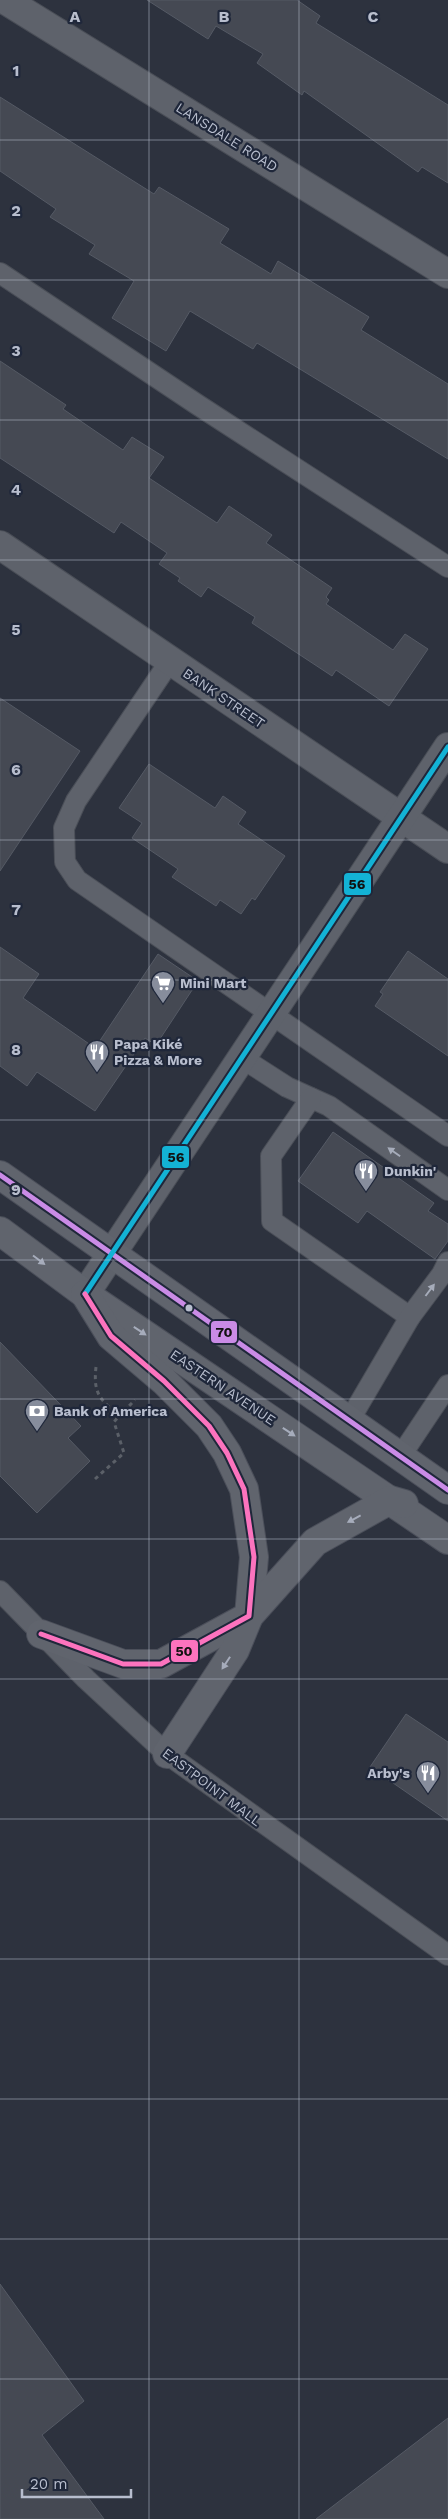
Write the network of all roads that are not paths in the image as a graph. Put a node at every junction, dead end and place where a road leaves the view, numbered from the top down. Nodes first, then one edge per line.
1 (5, 0) edge
2 (0, 272) edge
3 (448, 274) edge
4 (0, 545) edge
5 (448, 567) edge
6 (170, 661) junction
7 (448, 747) edge
8 (402, 817) junction
9 (448, 849) edge
10 (272, 1013) junction
11 (242, 1058) junction
12 (320, 1102) junction
13 (448, 1136) edge
14 (0, 1175) edge
15 (448, 1190) edge
16 (0, 1231) edge
17 (112, 1254) junction
18 (448, 1262) edge
19 (85, 1294) junction
20 (410, 1316) junction
21 (448, 1385) edge
22 (349, 1421) junction
23 (400, 1457) junction
24 (448, 1490) edge
25 (390, 1500) junction
26 (448, 1518) edge
27 (448, 1540) edge
28 (0, 1591) edge
29 (249, 1616) junction
30 (41, 1634) junction
31 (167, 1754) junction
32 (448, 1955) edge

1 - 3 street, LANSDALE ROAD
2 - 5 lane
4 - 6 street, BANK STREET
6 - 8 street, BANK STREET
6 - 10 lane
7 - 8 street
8 - 9 street, BANK STREET
8 - 10 street
10 - 11 street
10 - 13 lane
11 - 12 lane
11 - 17 street
15 -> 12 lane
12 - 20 lane
14 - 17 main road
16 -> 19 main road, EASTERN AVENUE
17 - 19 street
17 - 22 main road
20 -> 18 lane
19 -> 25 main road, EASTERN AVENUE
19 - 29 main road
20 - 22 lane
21 - 23 lane
22 - 23 main road
23 - 24 main road
25 - 26 main road
25 - 27 main road, EASTERN AVENUE
25 -> 29 main road
28 - 30 lane, EASTPOINT MALL
29 - 30 main road
29 -> 31 main road
30 - 31 lane, EASTPOINT MALL
31 - 32 lane, EASTPOINT MALL

